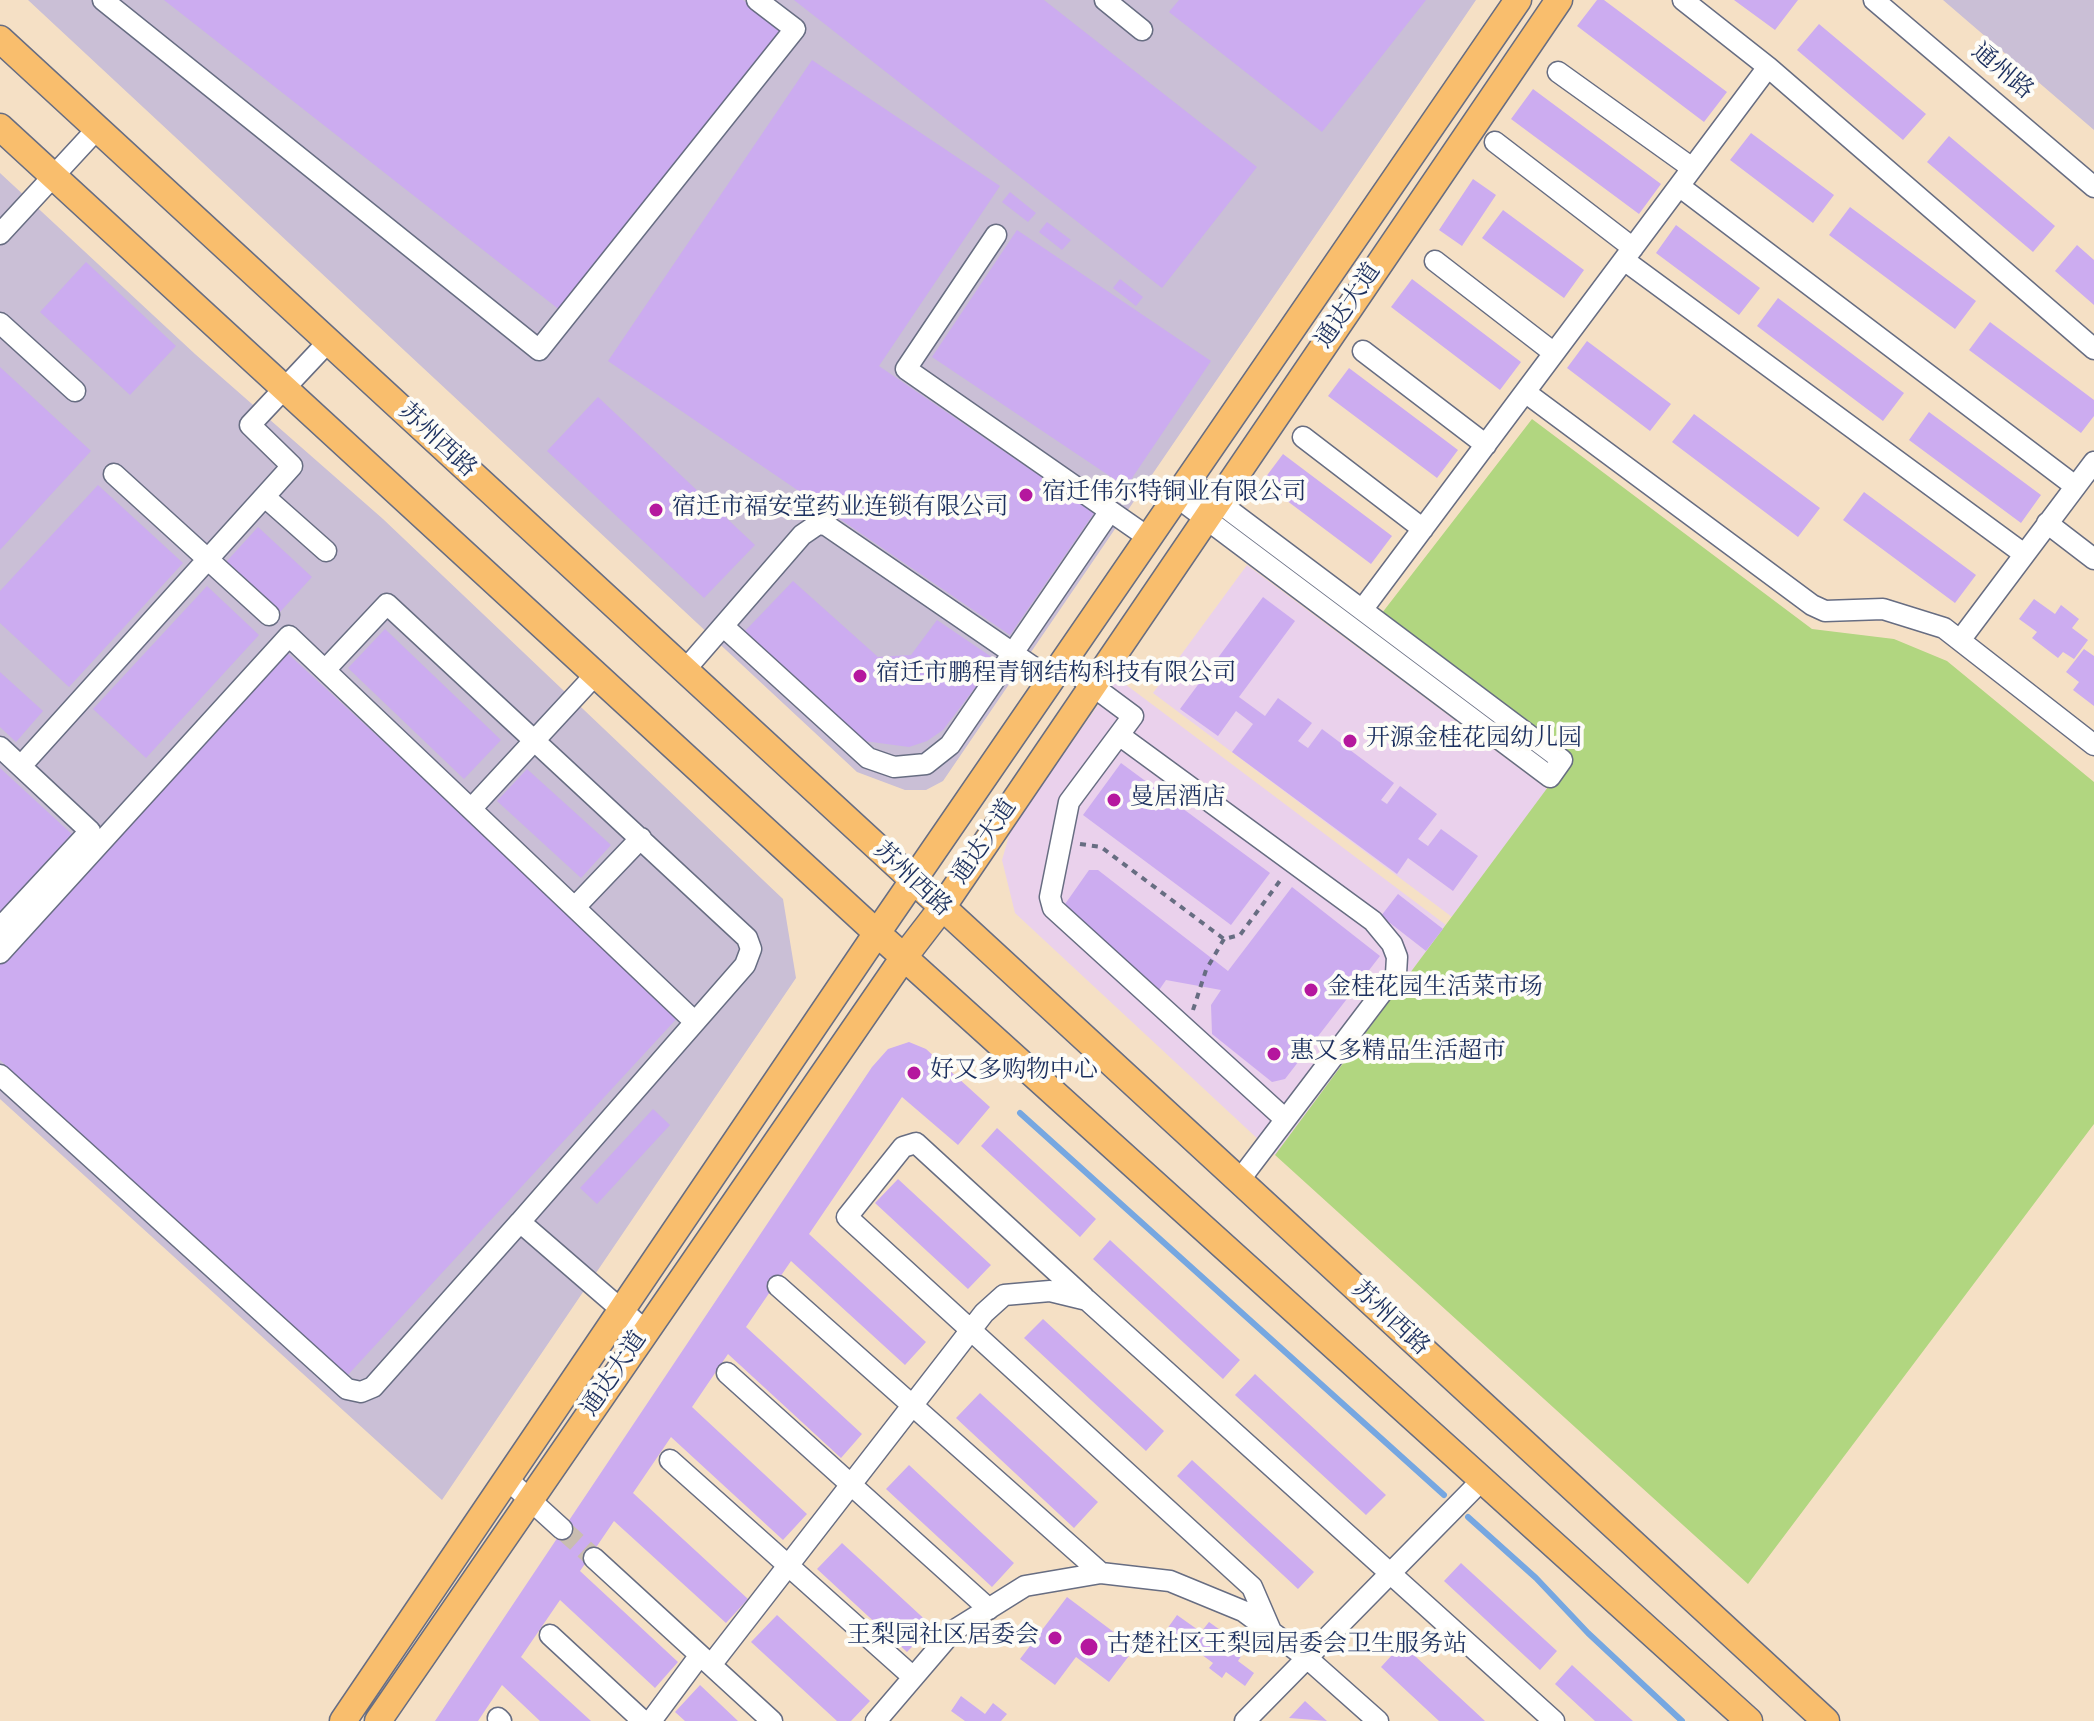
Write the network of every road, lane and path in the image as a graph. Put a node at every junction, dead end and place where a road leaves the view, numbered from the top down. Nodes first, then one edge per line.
1 (103, 0) edge
2 (757, 0) edge
3 (1105, 0) edge
4 (1518, 0) edge
5 (1559, 0) edge
6 (1683, 0) edge
7 (1874, 0) edge
8 (1142, 30) dead end
9 (0, 39) edge
10 (1768, 67) junction
11 (1558, 72) dead end
12 (0, 127) edge
13 (97, 129) junction
14 (1495, 142) dead end
15 (1692, 168) junction
16 (53, 176) junction
17 (1679, 186) junction
18 (2094, 187) edge
19 (0, 234) edge
20 (996, 235) dead end
21 (1628, 254) junction
22 (1435, 261) dead end
23 (0, 323) edge
24 (328, 342) junction
25 (2094, 349) edge
26 (1363, 351) dead end
27 (1554, 353) junction
28 (285, 388) junction
29 (75, 391) dead end
30 (1525, 392) junction
31 (1303, 437) dead end
32 (1486, 445) junction
33 (2094, 462) edge
34 (114, 474) dead end
35 (2075, 486) junction
36 (1183, 489) junction
37 (265, 497) junction
38 (1110, 511) junction
39 (1212, 511) junction
40 (2047, 523) junction
41 (1423, 529) junction
42 (1149, 538) junction
43 (326, 551) dead end
44 (2024, 554) junction
45 (2094, 559) edge
46 (209, 560) junction
47 (269, 615) dead end
48 (1366, 622) junction
49 (723, 626) junction
50 (1961, 639) junction
51 (1014, 655) junction
52 (1422, 668) junction
53 (325, 670) junction
54 (684, 671) junction
55 (1057, 672) junction
56 (595, 675) junction
57 (1093, 686) junction
58 (1119, 735) junction
59 (535, 740) junction
60 (2094, 745) edge
61 (0, 747) edge
62 (21, 766) junction
63 (471, 809) junction
64 (641, 838) junction
65 (1060, 841) junction
66 (1293, 863) junction
67 (913, 883) junction
68 (575, 907) junction
69 (941, 909) junction
70 (0, 928) edge
71 (877, 933) junction
72 (1224, 939) junction
73 (0, 953) edge
74 (904, 957) junction
75 (695, 1022) junction
76 (1186, 1029) junction
77 (0, 1075) edge
78 (1285, 1119) junction
79 (1238, 1182) junction
80 (520, 1222) junction
81 (778, 1286) dead end
82 (1087, 1300) junction
83 (622, 1310) junction
84 (971, 1330) junction
85 (646, 1331) junction
86 (727, 1373) dead end
87 (912, 1406) junction
88 (670, 1460) dead end
89 (1484, 1478) junction
90 (507, 1479) junction
91 (851, 1485) junction
92 (530, 1500) junction
93 (562, 1529) tunnel mouth
94 (594, 1558) tunnel mouth
95 (788, 1565) junction
96 (1101, 1573) junction
97 (1391, 1574) junction
98 (989, 1609) junction
99 (1271, 1631) junction
100 (550, 1635) dead end
101 (1307, 1658) junction
102 (705, 1660) junction
103 (913, 1677) junction
104 (1248, 1720) edge
105 (343, 1721) edge
106 (378, 1721) edge
107 (643, 1721) edge
108 (651, 1721) edge
109 (772, 1721) edge
110 (876, 1721) edge
111 (1378, 1721) edge
112 (1554, 1721) edge
113 (1749, 1721) edge
114 (1826, 1721) edge

1 - 2 street
3 - 8 street
4 - 36 main road, 通达大道
5 - 39 main road, 通达大道
6 - 10 street
7 - 18 street, 通州路
9 - 13 main road, 苏州西路
10 - 15 street
10 - 25 street
11 - 15 street
12 - 16 main road
13 - 16 street
13 - 24 main road, 苏州西路
14 - 21 street
15 - 17 street
16 - 19 street
16 - 28 main road
17 - 21 street
17 - 35 street
20 - 38 street
21 - 27 street
21 - 44 street
22 - 27 street
23 - 29 street
24 - 28 street
24 - 54 main road, 苏州西路
26 - 32 street
27 - 30 street
28 - 37 street
28 - 56 main road
30 - 32 street
30 - 50 street
31 - 41 street
32 - 41 street
33 - 35 street
34 - 46 street
35 - 40 street
36 - 39 street
36 - 42 main road, 通达大道
37 - 43 street
37 - 46 street
38 - 42 street
38 - 51 street
39 - 48 street
39 - 57 main road, 通达大道
40 - 44 street
40 - 45 street
41 - 48 street
42 - 55 main road, 通达大道
44 - 50 street
46 - 47 street
46 - 62 street
48 - 52 street
49 - 51 street
49 - 51 street
49 - 54 street
50 - 60 street
51 - 55 street
52 - 52 street
53 - 59 street
53 - 63 street
53 - 73 street
54 - 67 main road, 苏州西路
55 - 57 street
55 - 67 main road, 通达大道
56 - 59 street
56 - 71 main road
57 - 58 street
57 - 69 main road, 通达大道
58 - 65 street
58 - 66 street
59 - 63 street
59 - 64 street
61 - 62 street
62 - 70 street
63 - 68 street
64 - 68 street
64 - 75 street
65 - 72 path
65 - 76 street
66 - 72 path
66 - 78 street
67 - 69 main road, 苏州西路
67 - 71 main road, 通达大道
68 - 75 street
69 - 74 main road, 通达大道
69 - 79 main road, 苏州西路
71 - 74 main road
71 - 83 main road, 通达大道
72 - 76 path
74 - 85 main road, 通达大道
74 - 89 main road
75 - 80 street
76 - 78 street
77 - 80 street
78 - 79 street
79 - 114 main road, 苏州西路
80 - 83 street
81 - 87 street
82 - 84 street
82 - 84 street
82 - 97 street
83 - 85 street
83 - 90 main road, 通达大道
84 - 87 street
84 - 99 street
85 - 92 main road, 通达大道
86 - 91 street
87 - 91 street
87 - 96 street
88 - 95 street
89 - 97 street
89 - 113 main road
90 - 92 street
90 - 105 main road, 通达大道
91 - 95 street
91 - 98 street
92 - 93 street
92 - 106 main road, 通达大道
94 - 102 street
95 - 102 street
95 - 103 street
96 - 98 street
96 - 99 street
97 - 101 street
97 - 112 street
98 - 103 street
99 - 101 street
100 - 107 street
101 - 104 street
101 - 111 street
102 - 108 street
102 - 109 street
103 - 110 street

